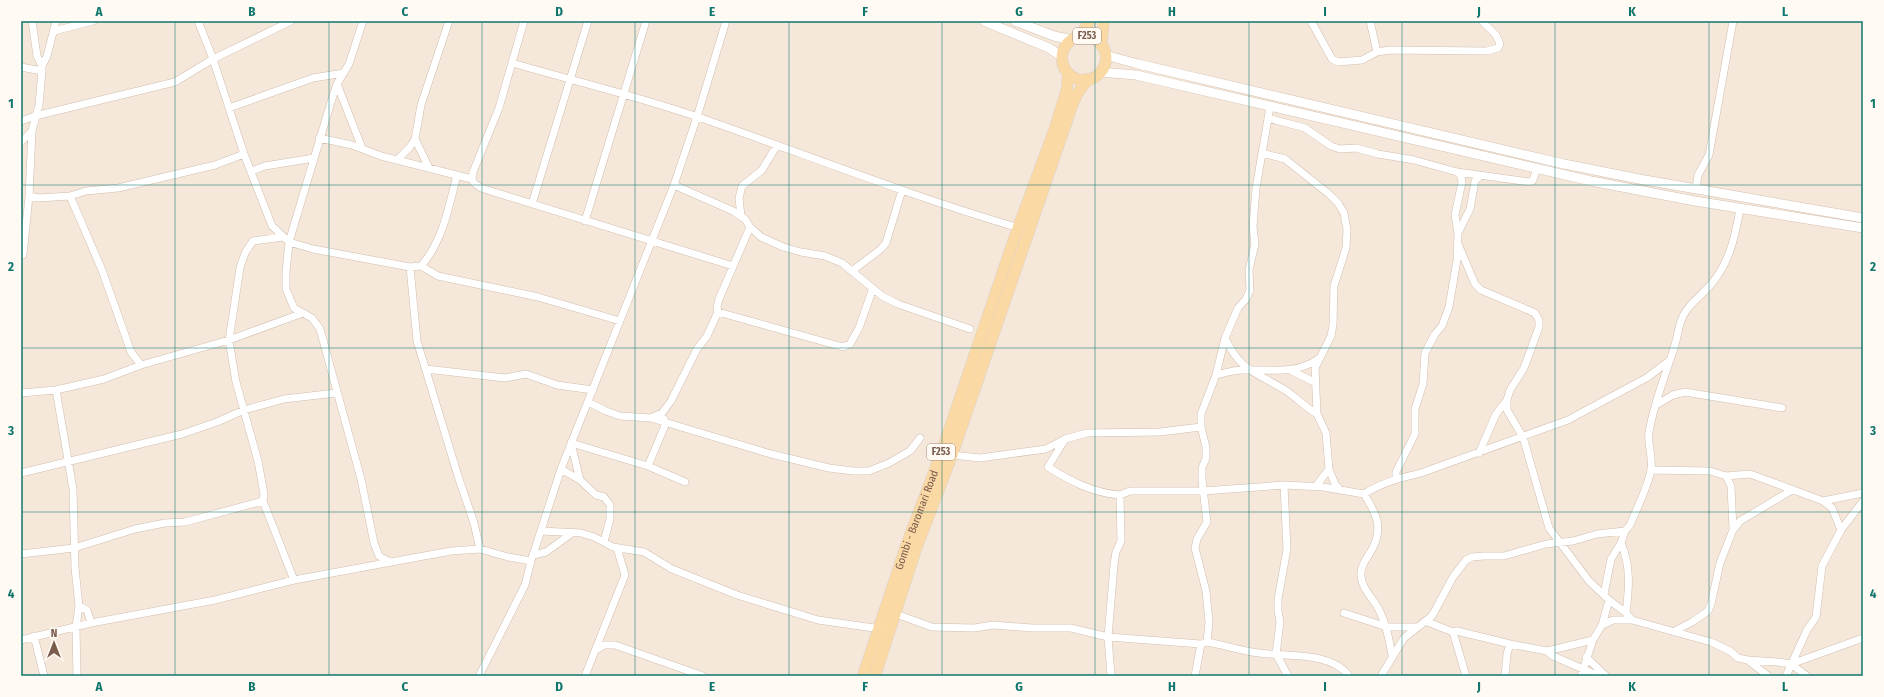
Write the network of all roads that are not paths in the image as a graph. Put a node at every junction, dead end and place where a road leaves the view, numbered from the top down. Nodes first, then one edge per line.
1 (32, 21) edge
2 (56, 21) edge
3 (93, 21) edge
4 (198, 21) edge
5 (291, 21) edge
6 (363, 21) edge
7 (449, 21) edge
8 (524, 21) edge
9 (588, 21) edge
10 (646, 21) edge
11 (726, 21) edge
12 (984, 21) edge
13 (1015, 21) edge
14 (1090, 21) edge
15 (1104, 21) edge
16 (1312, 21) edge
17 (1370, 21) edge
18 (1482, 21) edge
19 (1733, 21) edge
20 (54, 31) junction
21 (1075, 38) junction
22 (1103, 50) junction
23 (1376, 52) junction
24 (1062, 58) junction
25 (213, 59) junction
26 (512, 63) junction
27 (21, 67) edge
28 (29, 69) junction
29 (42, 69) junction
30 (21, 71) edge
31 (1100, 72) junction
32 (344, 73) junction
33 (1068, 73) junction
34 (1088, 79) junction
35 (568, 80) junction
36 (337, 84) junction
37 (622, 94) junction
38 (1270, 107) junction
39 (229, 108) junction
40 (35, 116) junction
41 (697, 117) junction
42 (1268, 118) junction
43 (21, 121) edge
44 (32, 130) junction
45 (319, 138) junction
46 (414, 139) junction
47 (21, 142) edge
48 (777, 145) junction
49 (362, 148) junction
50 (1262, 153) junction
51 (244, 154) junction
52 (314, 158) junction
53 (397, 160) junction
54 (429, 168) junction
55 (1537, 168) junction
56 (251, 171) junction
57 (1457, 172) junction
58 (457, 175) junction
59 (1480, 176) junction
60 (472, 179) junction
61 (674, 185) junction
62 (1696, 189) junction
63 (902, 190) junction
64 (29, 196) junction
65 (70, 196) junction
66 (532, 204) junction
67 (1740, 208) junction
68 (741, 216) junction
69 (1863, 218) edge
70 (585, 221) junction
71 (750, 226) junction
72 (1863, 228) edge
73 (1024, 230) junction
74 (1458, 233) junction
75 (286, 240) junction
76 (652, 241) junction
77 (1458, 244) junction
78 (23, 255) dead end
79 (422, 266) junction
80 (733, 266) junction
81 (410, 267) junction
82 (852, 271) junction
83 (873, 288) junction
84 (718, 312) junction
85 (303, 313) junction
86 (620, 321) junction
87 (970, 329) dead end
88 (1225, 338) junction
89 (229, 340) junction
90 (1318, 359) junction
91 (1670, 360) junction
92 (141, 365) junction
93 (426, 369) junction
94 (1249, 370) junction
95 (1292, 370) junction
96 (1665, 374) junction
97 (1216, 375) junction
98 (1648, 377) junction
99 (1314, 382) junction
100 (56, 390) junction
101 (593, 390) junction
102 (21, 393) edge
103 (336, 393) junction
104 (1507, 400) junction
105 (588, 402) junction
106 (1656, 406) junction
107 (1782, 408) dead end
108 (244, 410) junction
109 (662, 413) junction
110 (1317, 414) junction
111 (650, 418) junction
112 (666, 423) junction
113 (1201, 427) junction
114 (1523, 437) junction
115 (920, 438) dead end
116 (1065, 439) junction
117 (571, 443) junction
118 (1479, 453) junction
119 (952, 455) junction
120 (68, 462) junction
121 (648, 466) junction
122 (561, 469) junction
123 (1329, 469) junction
124 (1651, 470) junction
125 (21, 473) edge
126 (1726, 476) junction
127 (1396, 479) junction
128 (580, 480) junction
129 (686, 482) dead end
130 (1284, 485) junction
131 (1316, 486) junction
132 (1340, 490) junction
133 (1792, 490) junction
134 (1203, 491) junction
135 (1863, 493) edge
136 (1364, 494) junction
137 (1120, 495) junction
138 (263, 501) junction
139 (1824, 501) junction
140 (1863, 501) edge
141 (1733, 530) junction
142 (1841, 530) junction
143 (541, 531) junction
144 (1624, 531) junction
145 (572, 533) junction
146 (604, 542) junction
147 (1561, 542) junction
148 (1621, 543) junction
149 (74, 548) junction
150 (617, 548) junction
151 (480, 549) junction
152 (21, 554) edge
153 (532, 558) junction
154 (390, 562) junction
155 (294, 580) junction
156 (1606, 597) junction
157 (79, 606) junction
158 (1344, 613) dead end
159 (1626, 613) junction
160 (896, 614) junction
161 (1632, 620) junction
162 (1425, 621) junction
163 (91, 623) junction
164 (1602, 625) junction
165 (76, 627) junction
166 (1386, 627) junction
167 (1417, 627) junction
168 (878, 628) junction
169 (1453, 632) junction
170 (1673, 632) junction
171 (890, 633) junction
172 (34, 636) junction
173 (1108, 637) junction
174 (1863, 638) edge
175 (21, 640) edge
176 (1593, 640) junction
177 (1204, 643) junction
178 (1510, 644) junction
179 (596, 650) junction
180 (1546, 651) junction
181 (1276, 654) junction
182 (1392, 655) junction
183 (1586, 657) junction
184 (1748, 660) junction
185 (1791, 664) junction
186 (1582, 673) edge
187 (44, 676) edge
188 (77, 676) edge
189 (480, 676) edge
190 (585, 676) edge
191 (703, 676) edge
192 (863, 676) edge
193 (875, 676) edge
194 (1111, 676) edge
195 (1195, 676) edge
196 (1288, 676) edge
197 (1349, 676) edge
198 (1382, 676) edge
199 (1466, 676) edge
200 (1505, 676) edge
201 (1599, 676) edge
202 (1606, 676) edge
203 (1768, 676) edge
204 (1786, 676) edge
205 (1807, 676) edge

1 - 29 street
2 - 20 street
3 - 20 street
4 - 25 street
5 - 25 street
6 - 32 street
7 - 46 street
8 - 26 street
9 - 35 street
10 - 37 street
11 - 41 street
12 - 24 main road
13 - 21 main road
14 - 21 main road, F253
15 - 22 main road, F253
16 - 23 street
17 - 23 street
18 - 23 street
19 - 62 street
20 - 29 street
21 - 22 main road, F253
21 - 24 main road, F253
22 - 31 main road, F253
22 - 62 main road
24 - 33 main road, F253
25 - 39 street
25 - 40 street
26 - 35 street
26 - 60 street
27 - 28 street
28 - 29 street
28 - 30 street
29 - 40 street
31 - 34 main road, F253
31 - 38 main road
32 - 36 street
32 - 39 street
33 - 34 main road
33 - 73 main road, F253
34 - 73 main road, F253
35 - 37 street
35 - 66 street
36 - 45 street
36 - 49 street
37 - 41 street
37 - 70 street
38 - 42 street
38 - 55 main road
39 - 51 street
40 - 43 street
40 - 44 street
41 - 48 street
41 - 61 street
42 - 50 street
42 - 57 street
44 - 47 street
44 - 64 street
45 - 49 street
45 - 52 street
46 - 53 street
46 - 54 street
48 - 63 street
48 - 68 street
49 - 53 street
50 - 88 street
50 - 90 street
51 - 56 street
51 - 65 street
52 - 56 street
52 - 75 street
53 - 54 street
54 - 58 street
55 - 59 street
55 - 67 main road
56 - 75 street
57 - 59 street
57 - 74 street
58 - 60 street
58 - 79 street
59 - 74 street
60 - 66 street
61 - 68 street
61 - 76 street
62 - 69 main road
63 - 73 street
63 - 82 street
64 - 65 street
64 - 78 street
65 - 92 street
66 - 70 street
67 - 72 main road
67 - 91 street
68 - 71 street
70 - 76 street
71 - 80 street
71 - 82 street
73 - 119 main road, Gombi - Baromari Road / F253
73 - 168 main road, Gombi - Baromari Road / F253
74 - 77 street
75 - 81 street
75 - 85 street
75 - 89 street
76 - 80 street
76 - 86 street
77 - 104 street
77 - 127 street
79 - 81 street
79 - 86 street
80 - 84 street
81 - 93 street
82 - 83 street
83 - 84 street
83 - 87 street
84 - 109 street
85 - 89 street
85 - 103 street
86 - 101 street
88 - 94 street
88 - 97 street
89 - 92 street
89 - 108 street
90 - 95 street
90 - 99 street
91 - 96 street
91 - 98 street
92 - 100 street
93 - 101 street
93 - 151 street
94 - 95 street
94 - 97 street
94 - 110 street
95 - 99 street
96 - 98 street
96 - 106 street
97 - 113 street
98 - 114 street
99 - 110 street
100 - 102 street
100 - 120 street
101 - 105 street
103 - 108 street
103 - 154 street
104 - 114 street
104 - 118 street
105 - 111 street
105 - 117 street
106 - 107 street
106 - 124 street
108 - 120 street
108 - 138 street
109 - 111 street
109 - 112 street
110 - 123 street
111 - 112 street
112 - 115 street
112 - 121 street
113 - 116 street
113 - 134 street
114 - 118 street
114 - 147 street
116 - 119 street
116 - 137 street
117 - 121 street
117 - 122 street
117 - 128 street
118 - 127 street
119 - 160 main road, Gombi - Baromari Road / F253
120 - 125 street
120 - 149 street
121 - 129 street
122 - 128 street
122 - 143 street
123 - 131 street
123 - 132 street
124 - 126 street
124 - 144 street
126 - 133 street
126 - 141 street
127 - 136 street
128 - 146 street
130 - 131 street
130 - 134 street
130 - 181 street
131 - 132 street
132 - 136 street
133 - 139 street
133 - 141 street
134 - 137 street
134 - 177 street
135 - 139 street
136 - 166 street
137 - 173 street
138 - 149 street
138 - 155 street
139 - 142 street
140 - 142 street
141 - 170 street
142 - 185 street
143 - 145 street
143 - 153 street
144 - 147 street
144 - 148 street
145 - 146 street
145 - 153 street
146 - 150 street
147 - 156 street
147 - 162 street
148 - 156 street
148 - 159 street
149 - 152 street
149 - 157 street
150 - 168 street
150 - 179 street
151 - 153 street
151 - 154 street
153 - 189 street
154 - 155 street
155 - 163 street
156 - 159 street
156 - 164 street
157 - 163 street
157 - 165 street
158 - 166 street
159 - 161 street
160 - 171 main road, Gombi - Baromari Road / F253
160 - 173 street
161 - 164 street
161 - 170 street
162 - 167 street
162 - 169 street
163 - 165 street
164 - 176 street
165 - 172 street
165 - 188 street
166 - 167 street
166 - 182 street
167 - 182 street
168 - 171 street
168 - 192 main road, Gombi - Baromari Road / F253
169 - 178 street
169 - 199 street
170 - 184 street
171 - 193 main road, Gombi - Baromari Road / F253
172 - 175 street
172 - 187 street
173 - 177 street
173 - 194 street
174 - 185 street
176 - 180 street
176 - 183 street
177 - 181 street
177 - 195 street
178 - 180 street
178 - 200 street
179 - 190 street
179 - 191 street
180 - 186 street
181 - 196 street
181 - 197 street
182 - 198 street
183 - 186 street
183 - 202 street
184 - 185 street
184 - 203 street
185 - 204 street
185 - 205 street
186 - 201 street

